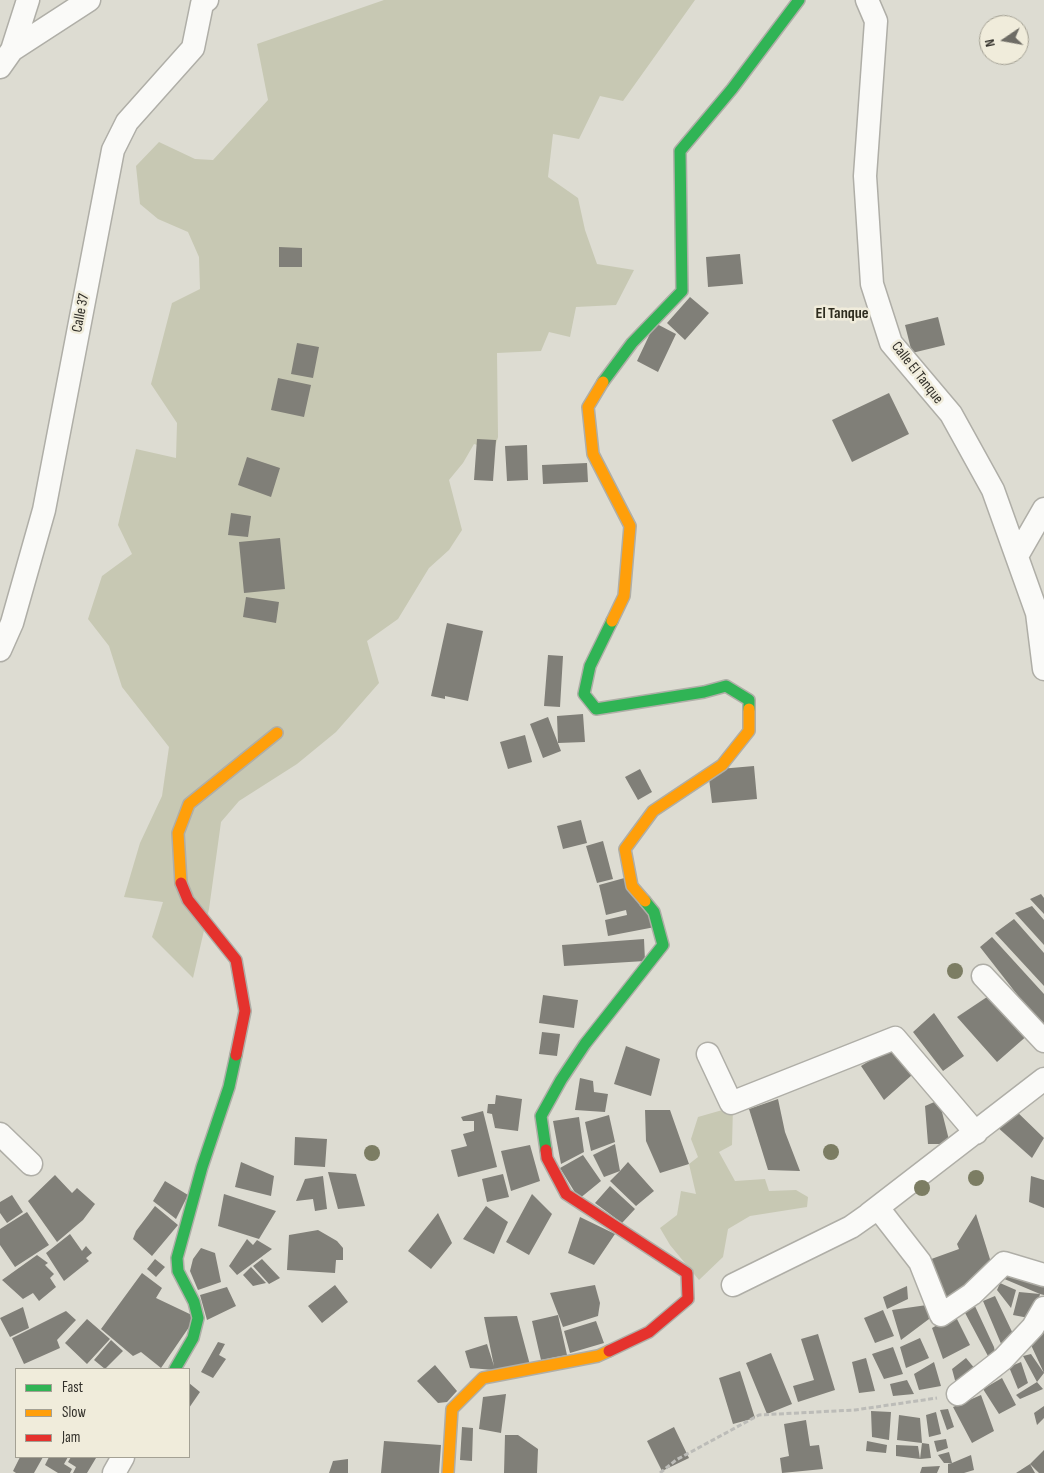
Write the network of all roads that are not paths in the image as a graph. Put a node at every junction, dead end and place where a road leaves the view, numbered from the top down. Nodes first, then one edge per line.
1 (28, 0) edge
2 (90, 0) edge
3 (207, 0) edge
4 (799, 0) edge
5 (867, 0) edge
6 (6, 58) edge
7 (1044, 509) edge
8 (1017, 556) junction
9 (0, 650) edge
10 (1044, 669) edge
11 (277, 732) dead end
12 (983, 976) dead end
13 (1044, 1041) edge
14 (708, 1054) dead end
15 (1044, 1079) edge
16 (976, 1133) junction
17 (0, 1134) edge
18 (31, 1164) dead end
19 (869, 1214) junction
20 (1044, 1275) edge
21 (732, 1285) dead end
22 (1044, 1308) edge
23 (176, 1368) edge
24 (958, 1394) road end
25 (122, 1458) edge
26 (114, 1473) edge
27 (448, 1473) edge

1 - 6 street
2 - 6 street
3 - 9 street, Calle 37
4 - 27 street
5 - 8 street, Calle El Tanque
7 - 8 street
8 - 10 street, Calle El Tanque
11 - 23 street
12 - 13 street
14 - 16 street
15 - 16 street
16 - 19 street
17 - 18 street
19 - 20 street
19 - 21 street
22 - 24 street
25 - 26 street

